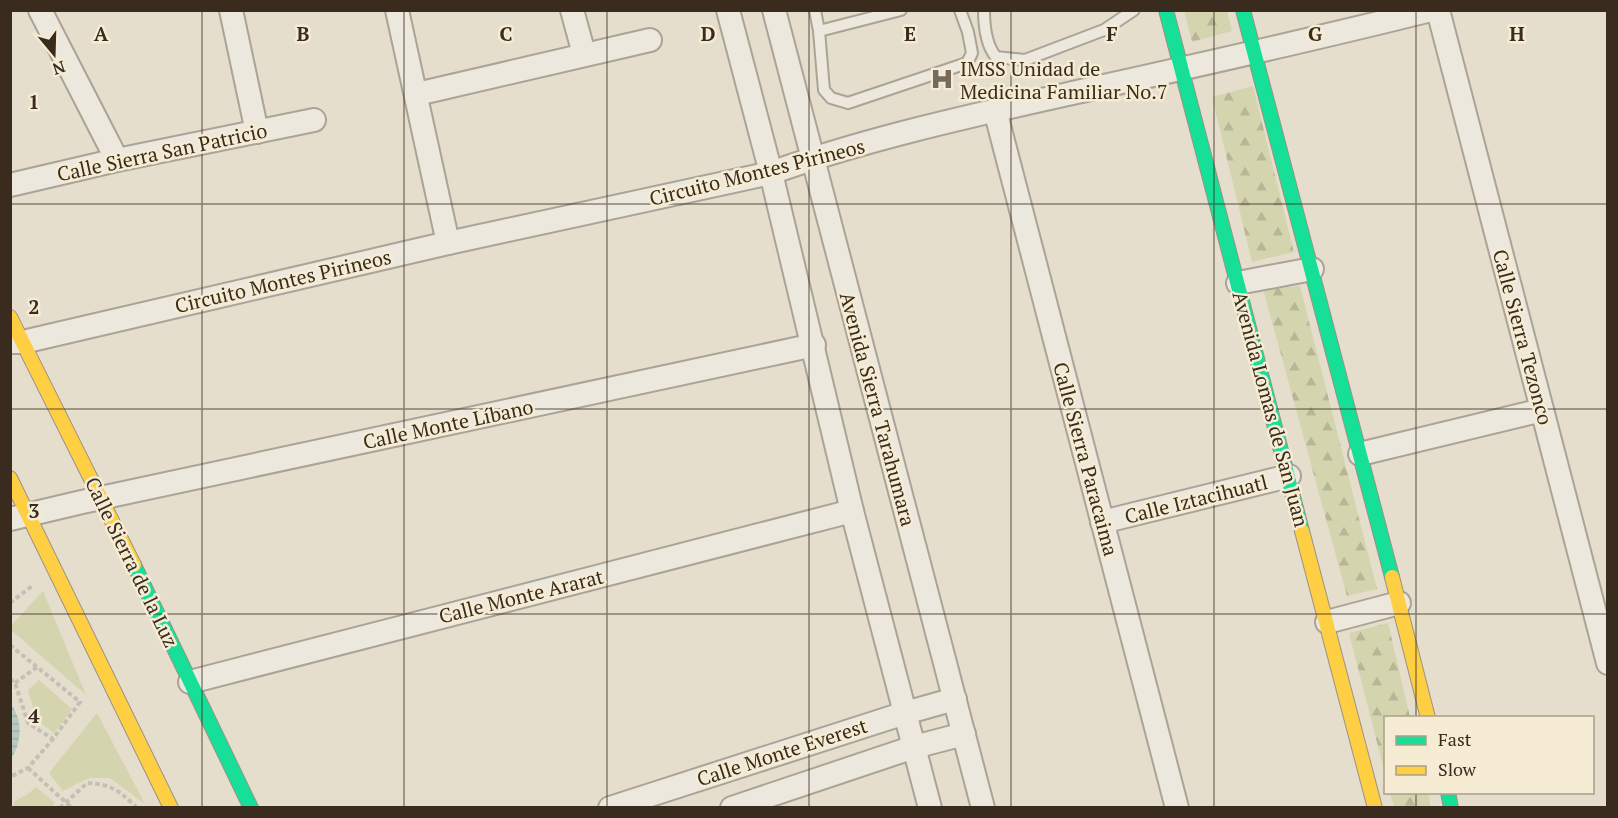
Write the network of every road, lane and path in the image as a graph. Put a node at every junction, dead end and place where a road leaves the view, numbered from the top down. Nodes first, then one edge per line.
1 (40, 10) edge
2 (231, 10) edge
3 (397, 10) edge
4 (572, 10) edge
5 (728, 10) edge
6 (774, 10) edge
7 (815, 10) edge
8 (901, 10) edge
9 (960, 10) edge
10 (984, 10) edge
11 (1134, 10) edge
12 (1166, 10) edge
13 (1243, 10) edge
14 (1431, 10) edge
15 (1438, 10) edge
16 (819, 31) junction
17 (651, 40) dead end
18 (584, 54) junction
19 (1254, 54) junction
20 (1182, 69) junction
21 (417, 94) junction
22 (995, 110) junction
23 (314, 120) dead end
24 (257, 132) junction
25 (812, 158) junction
26 (117, 160) junction
27 (771, 172) junction
28 (10, 185) edge
29 (448, 243) junction
30 (1312, 268) junction
31 (1238, 283) junction
32 (10, 317) edge
33 (17, 342) edge
34 (814, 345) junction
35 (1542, 410) junction
36 (1360, 454) junction
37 (1289, 476) junction
38 (10, 478) edge
39 (92, 500) junction
40 (852, 511) junction
41 (27, 516) edge
42 (1102, 522) junction
43 (1399, 603) junction
44 (1327, 622) junction
45 (10, 645) edge
46 (1608, 663) edge
47 (37, 667) junction
48 (10, 679) edge
49 (190, 682) junction
50 (15, 683) junction
51 (955, 699) junction
52 (905, 713) junction
53 (1428, 716) edge
54 (964, 734) junction
55 (54, 739) junction
56 (914, 747) junction
57 (28, 768) junction
58 (10, 777) edge
59 (65, 802) junction
60 (60, 807) edge
61 (72, 807) edge
62 (137, 807) edge
63 (171, 807) edge
64 (251, 807) edge
65 (610, 807) edge
66 (732, 807) edge
67 (930, 807) edge
68 (983, 807) edge
69 (1177, 807) edge
70 (1375, 807) edge

1 - 26 street
2 - 24 street
3 - 21 street
4 - 18 street
5 - 27 street
6 - 25 street, Avenida Sierra Tarahumara
7 - 16 lane
8 - 16 lane
9 - 16 lane
10 - 11 lane
12 - 20 street, Avenida Lomas de San Juan
13 - 19 street
14 - 19 street, Circuito Montes Pirineos
15 - 35 street, Calle Sierra Tezonco
17 - 18 street
18 - 21 street
19 - 20 street, Circuito Montes Pirineos
19 - 30 street
20 - 22 street, Circuito Montes Pirineos
20 - 31 street, Avenida Lomas de San Juan
21 - 29 street
22 - 25 street, Circuito Montes Pirineos
22 - 42 street, Calle Sierra Paracaima
23 - 24 street, Calle Sierra San Patricio
24 - 26 street, Calle Sierra San Patricio
25 - 27 street, Circuito Montes Pirineos
25 - 51 street, Avenida Sierra Tarahumara
26 - 28 street, Calle Sierra San Patricio
27 - 29 street, Circuito Montes Pirineos
27 - 34 street
29 - 33 street, Circuito Montes Pirineos
30 - 31 street
30 - 36 street
31 - 37 street, Avenida Lomas de San Juan
32 - 33 street, Calle Sierra de la Luz
33 - 39 street, Calle Sierra de la Luz
34 - 39 street, Calle Monte Líbano
34 - 40 street
35 - 36 street
35 - 46 street, Calle Sierra Tezonco
36 - 43 street
37 - 42 street, Calle Iztacihuatl
37 - 44 street, Avenida Lomas de San Juan
38 - 41 street
39 - 41 street, Calle Monte Líbano
39 - 49 street, Calle Sierra de la Luz
40 - 49 street, Calle Monte Ararat
40 - 52 street
41 - 63 street
42 - 69 street, Calle Sierra Paracaima
43 - 44 street
43 - 53 street
44 - 70 street, Avenida Lomas de San Juan
45 - 47 path
47 - 50 path
47 - 55 path
48 - 50 path
49 - 64 street, Calle Sierra de la Luz
50 - 55 path
51 - 52 street, Calle Monte Everest
51 - 54 street, Avenida Sierra Tarahumara
52 - 56 street
52 - 65 street, Calle Monte Everest
54 - 56 street, Calle Monte Everest
54 - 68 street, Avenida Sierra Tarahumara
55 - 57 path
56 - 66 street, Calle Monte Everest
56 - 67 street
57 - 58 path
57 - 59 path
59 - 60 path
59 - 61 path
59 - 62 path

